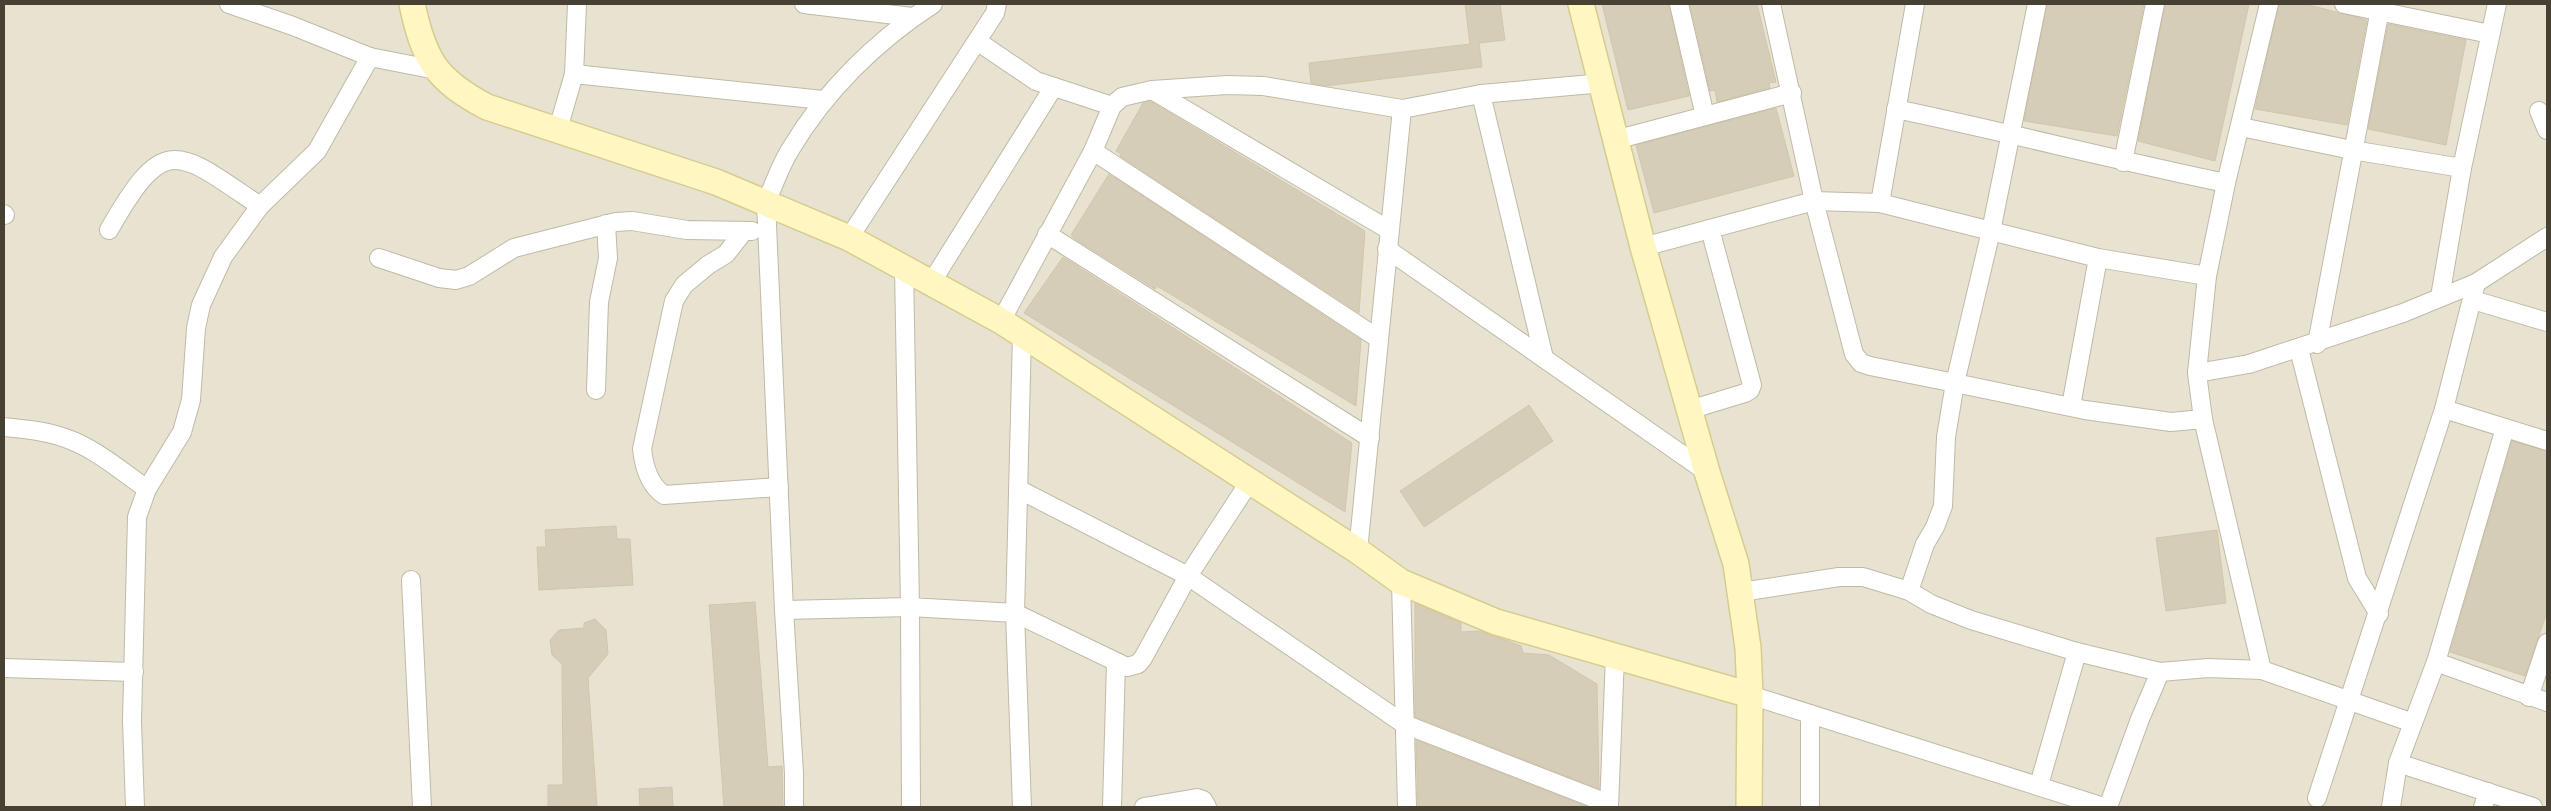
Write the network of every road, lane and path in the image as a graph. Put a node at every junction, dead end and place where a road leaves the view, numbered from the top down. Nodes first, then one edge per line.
1 (229, 4) edge
2 (412, 4) edge
3 (577, 4) edge
4 (804, 4) edge
5 (933, 4) edge
6 (997, 4) edge
7 (1581, 4) edge
8 (1679, 4) edge
9 (1770, 4) edge
10 (1915, 4) edge
11 (2036, 4) edge
12 (2155, 4) edge
13 (2268, 4) edge
14 (2344, 4) edge
15 (2497, 4) edge
16 (2380, 7) edge
17 (912, 18) junction
18 (2490, 34) junction
19 (977, 40) junction
20 (370, 57) junction
21 (436, 70) junction
22 (574, 74) junction
23 (1603, 83) junction
24 (1053, 88) junction
25 (1152, 90) junction
26 (1792, 93) junction
27 (1481, 94) junction
28 (823, 100) junction
29 (1112, 106) junction
30 (1402, 109) junction
31 (1896, 109) junction
32 (2539, 111) dead end
33 (1705, 116) junction
34 (2241, 127) junction
35 (558, 129) junction
36 (2547, 130) edge
37 (2011, 133) junction
38 (1614, 140) junction
39 (2352, 150) junction
40 (1093, 151) junction
41 (2123, 162) junction
42 (2462, 168) junction
43 (2226, 183) junction
44 (1814, 201) junction
45 (766, 202) junction
46 (1880, 203) junction
47 (260, 206) junction
48 (606, 224) junction
49 (1710, 229) junction
50 (109, 230) dead end
51 (1389, 230) junction
52 (744, 231) junction
53 (1991, 231) junction
54 (768, 232) junction
55 (1047, 234) junction
56 (2547, 237) edge
57 (849, 238) junction
58 (1643, 246) junction
59 (1388, 249) junction
60 (379, 258) dead end
61 (2098, 258) junction
62 (904, 268) junction
63 (2207, 276) junction
64 (931, 283) junction
65 (2474, 292) junction
66 (2440, 298) junction
67 (1000, 321) junction
68 (2547, 322) edge
69 (1022, 335) junction
70 (1379, 339) junction
71 (2317, 344) junction
72 (2299, 349) junction
73 (1544, 358) junction
74 (2197, 373) junction
75 (1955, 383) junction
76 (596, 390) dead end
77 (2071, 406) junction
78 (2444, 409) junction
79 (1689, 410) junction
80 (2203, 419) junction
81 (4, 427) edge
82 (2505, 428) junction
83 (1370, 438) junction
84 (2547, 440) edge
85 (1707, 472) junction
86 (1250, 481) junction
87 (779, 486) junction
88 (147, 489) junction
89 (1018, 489) junction
90 (1358, 550) junction
91 (1188, 576) junction
92 (411, 580) dead end
93 (1401, 582) junction
94 (1909, 591) junction
95 (1741, 592) junction
96 (910, 607) junction
97 (784, 610) junction
98 (1015, 612) junction
99 (2378, 614) junction
100 (2547, 643) edge
101 (2077, 652) junction
102 (1615, 656) junction
103 (1116, 662) junction
104 (2436, 662) junction
105 (4, 668) edge
106 (2262, 670) junction
107 (134, 672) junction
108 (2160, 672) junction
109 (1750, 695) junction
110 (2529, 697) junction
111 (2350, 701) junction
112 (2547, 702) edge
113 (1810, 714) junction
114 (2414, 723) junction
115 (1404, 724) junction
116 (2398, 763) junction
117 (2039, 785) junction
118 (2318, 798) dead end
119 (2486, 799) edge
120 (2085, 805) edge
121 (1609, 806) edge
122 (135, 807) edge
123 (422, 807) edge
124 (794, 807) edge
125 (911, 807) edge
126 (1022, 807) edge
127 (1112, 807) edge
128 (1144, 807) edge
129 (1207, 807) edge
130 (1407, 807) edge
131 (1749, 807) edge
132 (1810, 807) edge
133 (2104, 807) edge
134 (2108, 807) edge
135 (2392, 807) edge
136 (2533, 807) edge

1 - 20 street
2 - 21 street
3 - 22 street
4 - 17 street
5 - 17 street
6 - 19 street
7 - 23 street
8 - 33 street
9 - 26 street
10 - 31 street
11 - 37 street
12 - 41 street
13 - 34 street
14 - 16 street
15 - 18 street
16 - 18 street
16 - 39 street
17 - 28 street
18 - 42 street
19 - 24 street
19 - 57 street
20 - 21 street
20 - 47 street
21 - 35 street
22 - 28 street
22 - 35 street
23 - 27 street
23 - 38 street
24 - 29 street
24 - 64 street
25 - 29 street
25 - 30 street
25 - 51 street
26 - 33 street
26 - 44 street
27 - 30 street
27 - 73 street
28 - 45 street
29 - 40 street
30 - 51 street
31 - 37 street
31 - 46 street
32 - 36 street
33 - 38 street
34 - 39 street
34 - 43 street
35 - 45 street
37 - 41 street
37 - 53 street
38 - 58 street
39 - 42 street
39 - 71 street
40 - 55 street
40 - 70 street
41 - 43 street
42 - 66 street
43 - 63 street
44 - 46 street
44 - 49 street
44 - 75 street
45 - 54 street
45 - 57 street
46 - 53 street
47 - 50 street
47 - 88 street
48 - 52 street
48 - 60 street
48 - 76 street
49 - 58 street
49 - 79 street
51 - 59 street
52 - 54 street
52 - 87 street
53 - 61 street
53 - 75 street
54 - 87 street
55 - 67 street
55 - 83 street
56 - 65 street
57 - 62 street
58 - 79 street
59 - 70 street
59 - 73 street
61 - 63 street
61 - 77 street
62 - 64 street
62 - 96 street
63 - 74 street
64 - 67 street
65 - 66 street
65 - 68 street
65 - 78 street
66 - 71 street
67 - 69 street
69 - 86 street
69 - 89 street
70 - 83 street
71 - 72 street
72 - 74 street
72 - 99 street
73 - 85 street
74 - 80 street
75 - 77 street
75 - 94 street
77 - 80 street
78 - 82 street
78 - 99 street
79 - 85 street
80 - 106 street
81 - 88 street
82 - 84 street
82 - 104 street
83 - 90 street
85 - 95 street
86 - 90 street
86 - 91 street
87 - 97 street
88 - 107 street
89 - 91 street
89 - 98 street
90 - 93 street
91 - 103 street
91 - 115 street
92 - 123 street
93 - 102 street
93 - 115 street
94 - 95 street
94 - 101 street
95 - 109 street
96 - 97 street
96 - 98 street
96 - 125 street
97 - 124 street
98 - 103 street
98 - 126 street
99 - 111 street
100 - 110 street
101 - 108 street
101 - 117 street
102 - 109 street
102 - 121 street
103 - 127 street
104 - 110 street
104 - 114 street
105 - 107 street
106 - 108 street
106 - 111 street
107 - 122 street
108 - 134 street
109 - 113 street
109 - 131 street
110 - 112 street
111 - 114 street
111 - 118 street
113 - 117 street
113 - 132 street
114 - 116 street
115 - 121 street
115 - 130 street
116 - 119 street
116 - 135 street
117 - 120 street
119 - 136 street
120 - 133 street
128 - 129 street

